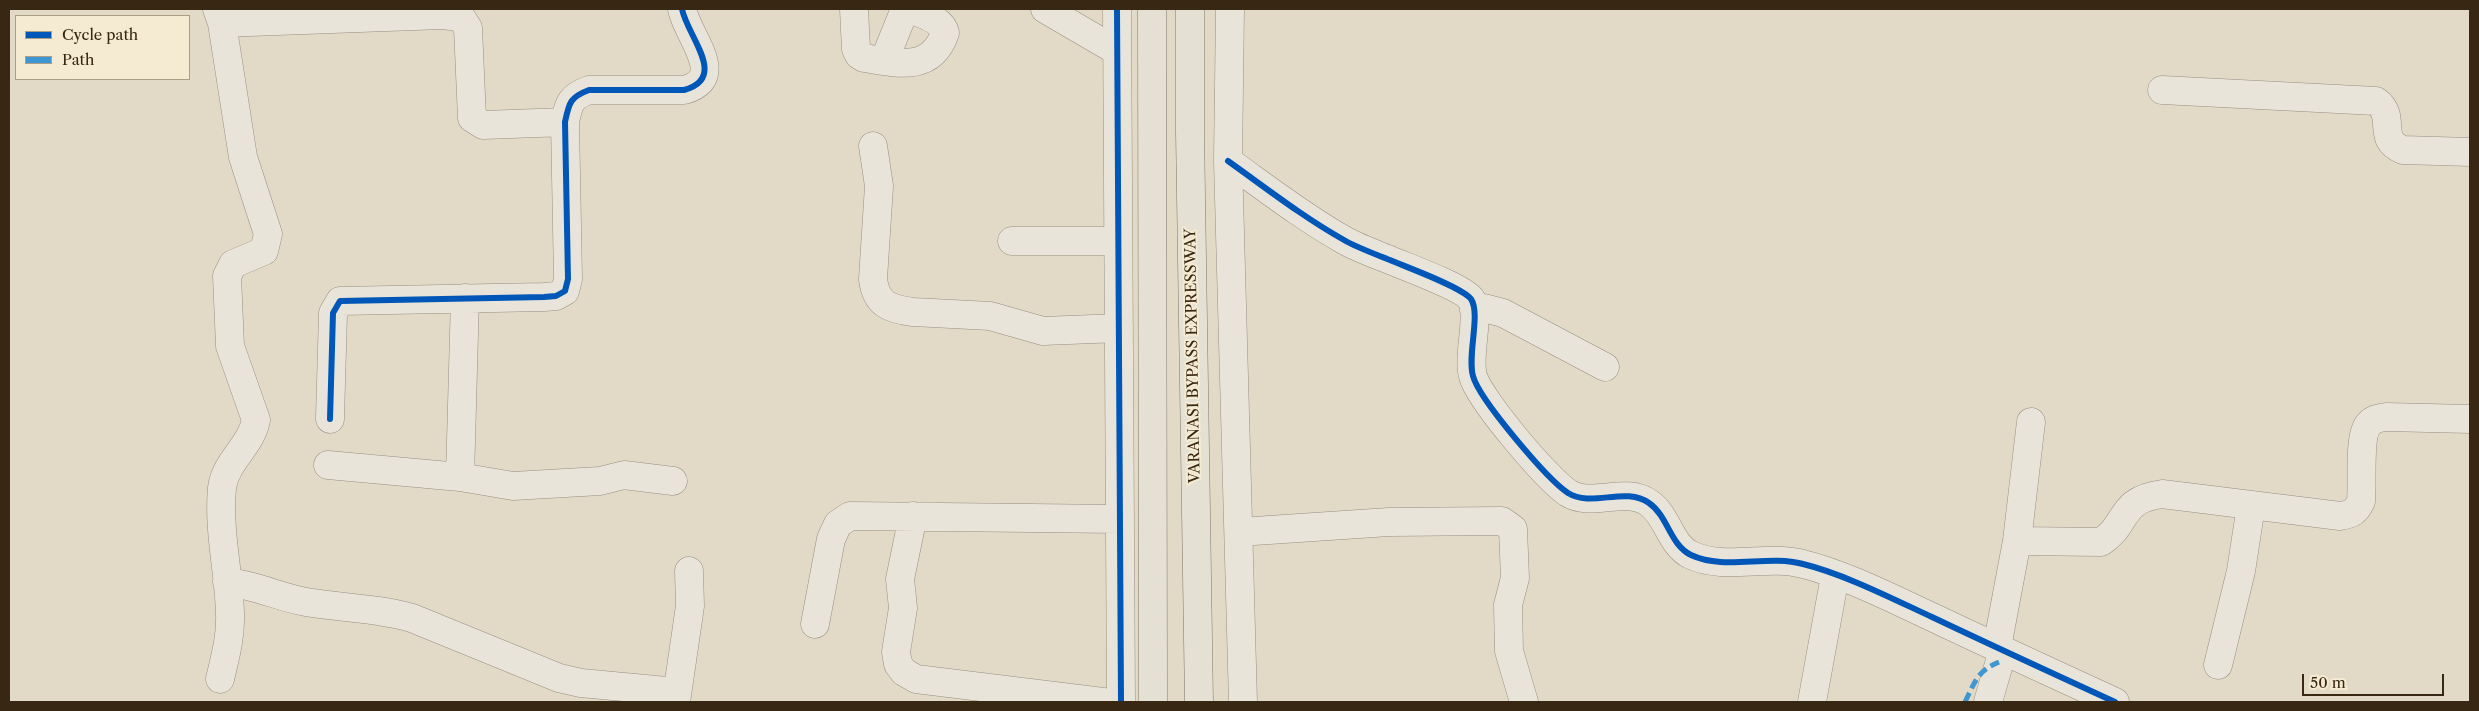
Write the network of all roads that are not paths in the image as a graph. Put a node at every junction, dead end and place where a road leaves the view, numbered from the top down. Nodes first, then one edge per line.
1 (682, 9) edge
2 (854, 9) edge
3 (905, 9) edge
4 (911, 9) edge
5 (1046, 9) edge
6 (1117, 9) edge
7 (1152, 9) edge
8 (1190, 9) edge
9 (1230, 9) edge
10 (219, 16) edge
11 (1117, 51) junction
12 (884, 61) junction
13 (2162, 90) dead end
14 (565, 122) junction
15 (872, 146) dead end
16 (2470, 152) edge
17 (1228, 161) junction
18 (1012, 241) dead end
19 (1118, 241) junction
20 (465, 298) junction
21 (1474, 310) junction
22 (1119, 328) junction
23 (1606, 367) dead end
24 (330, 419) dead end
25 (2470, 419) edge
26 (2031, 422) dead end
27 (328, 465) dead end
28 (460, 477) junction
29 (673, 481) dead end
30 (2251, 506) junction
31 (912, 516) junction
32 (1120, 519) junction
33 (1239, 532) junction
34 (2017, 542) junction
35 (690, 571) dead end
36 (1835, 576) junction
37 (227, 582) junction
38 (815, 624) dead end
39 (2000, 649) junction
40 (2218, 666) dead end
41 (220, 679) dead end
42 (676, 697) edge
43 (1103, 702) edge
44 (1121, 702) edge
45 (1153, 702) edge
46 (1199, 702) edge
47 (1244, 702) edge
48 (1524, 702) edge
49 (1812, 702) edge
50 (1988, 702) edge
51 (2116, 702) edge

1 - 14 street
2 - 12 street
3 - 12 street
4 - 12 street
5 - 11 street
6 - 11 street
7 - 45 highway
8 - 46 highway, VARANASI BYPASS EXPRESSWAY
9 - 17 street
10 - 14 street
10 - 37 street
11 - 19 street
13 - 16 street
14 - 20 street
15 - 22 street
17 - 21 street
17 - 33 street
18 - 19 street
19 - 22 street
20 - 24 street
20 - 28 street
21 - 23 street
21 - 36 street
22 - 32 street
25 - 30 street
26 - 34 street
27 - 28 street
28 - 29 street
30 - 34 street
30 - 40 street
31 - 32 street
31 - 38 street
31 - 43 street
32 - 44 street
33 - 47 street
33 - 48 street
34 - 39 street
35 - 42 street
36 - 39 street
36 - 49 street
37 - 41 street
37 - 42 street
39 - 50 street
39 - 51 street

